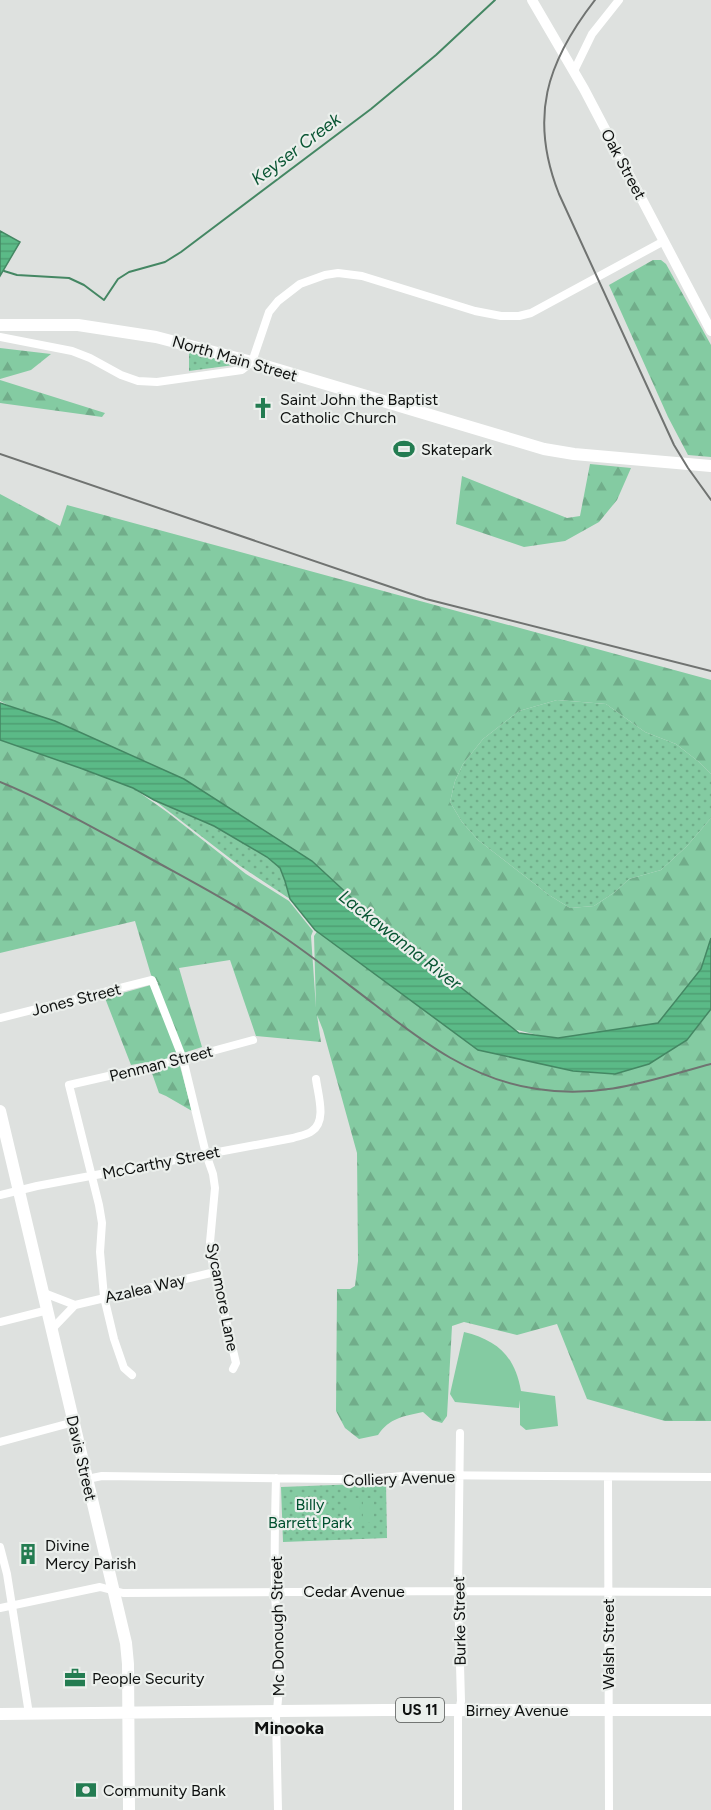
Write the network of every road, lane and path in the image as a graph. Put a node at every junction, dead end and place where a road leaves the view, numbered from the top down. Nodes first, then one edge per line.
1 (532, 0) edge
2 (619, 0) edge
3 (574, 71) junction
4 (664, 241) junction
5 (0, 325) edge
6 (711, 331) edge
7 (0, 337) edge
8 (252, 362) junction
9 (707, 466) edge
10 (0, 1018) edge
11 (253, 1040) dead end
12 (183, 1059) junction
13 (316, 1079) dead end
14 (0, 1111) edge
15 (206, 1154) junction
16 (91, 1176) junction
17 (20, 1190) junction
18 (0, 1195) edge
19 (215, 1272) junction
20 (44, 1293) junction
21 (104, 1297) junction
22 (75, 1305) junction
23 (48, 1310) junction
24 (0, 1322) edge
25 (52, 1329) junction
26 (233, 1369) dead end
27 (132, 1375) dead end
28 (74, 1422) junction
29 (460, 1433) dead end
30 (0, 1442) edge
31 (460, 1476) junction
32 (608, 1477) junction
33 (711, 1477) edge
34 (276, 1478) junction
35 (87, 1479) junction
36 (0, 1547) edge
37 (114, 1591) junction
38 (458, 1591) junction
39 (608, 1591) junction
40 (275, 1592) junction
41 (711, 1592) edge
42 (12, 1605) junction
43 (0, 1608) edge
44 (459, 1710) junction
45 (609, 1710) junction
46 (711, 1710) edge
47 (277, 1711) junction
48 (129, 1713) junction
49 (0, 1714) edge
50 (29, 1714) junction
51 (129, 1810) edge
52 (278, 1810) edge
53 (459, 1810) edge
54 (609, 1810) edge

1 - 3 street, Oak Street
2 - 3 street
3 - 4 street, Oak Street
4 - 6 street, Oak Street
4 - 8 street
5 - 8 main road, North Main Street
7 - 8 street
8 - 9 main road, North Main Street
10 - 12 street, Jones Street
11 - 12 street, Penman Street
12 - 15 street
12 - 16 street, Penman Street
13 - 15 street, McCarthy Street
14 - 17 main road, Davis Street
15 - 16 street, McCarthy Street
15 - 19 street, Sycamore Lane
16 - 17 street, McCarthy Street
16 - 21 street
17 - 18 street, McCarthy Street
17 - 20 main road, Davis Street
19 - 21 street, Azalea Way
19 - 26 street, Sycamore Lane
20 - 22 street
20 - 23 main road, Davis Street
21 - 22 street, Azalea Way
21 - 27 street
22 - 25 street
23 - 24 street
23 - 25 main road, Davis Street
25 - 28 main road, Davis Street
28 - 30 street
28 - 35 main road, Davis Street
29 - 31 street, Burke Street
31 - 32 street, Colliery Avenue
31 - 34 street, Colliery Avenue
31 - 38 street, Burke Street
32 - 33 street, Colliery Avenue
32 - 39 street, Walsh Street
34 - 35 street, Colliery Avenue
34 - 40 street, Mc Donough Street
35 - 37 main road, Davis Street
36 - 42 street
37 - 40 street, Cedar Avenue
37 - 42 street, Cedar Avenue
37 - 48 main road, Davis Street
38 - 39 street, Cedar Avenue
38 - 40 street, Cedar Avenue
38 - 44 street, Burke Street
39 - 41 street, Cedar Avenue
39 - 45 street, Walsh Street
40 - 47 street, Mc Donough Street
42 - 43 street, Cedar Avenue
42 - 50 street
44 - 45 main road, Birney Avenue / US 11
44 - 47 main road, Birney Avenue / US 11
44 - 53 street, Burke Street
45 - 46 main road, Birney Avenue / US 11
45 - 54 street, Walsh Street
47 - 48 main road, Birney Avenue / US 11
47 - 52 street, Mc Donough Street
48 - 50 main road, Birney Avenue / US 11
48 - 51 main road, Davis Street
49 - 50 main road, Birney Avenue / US 11

